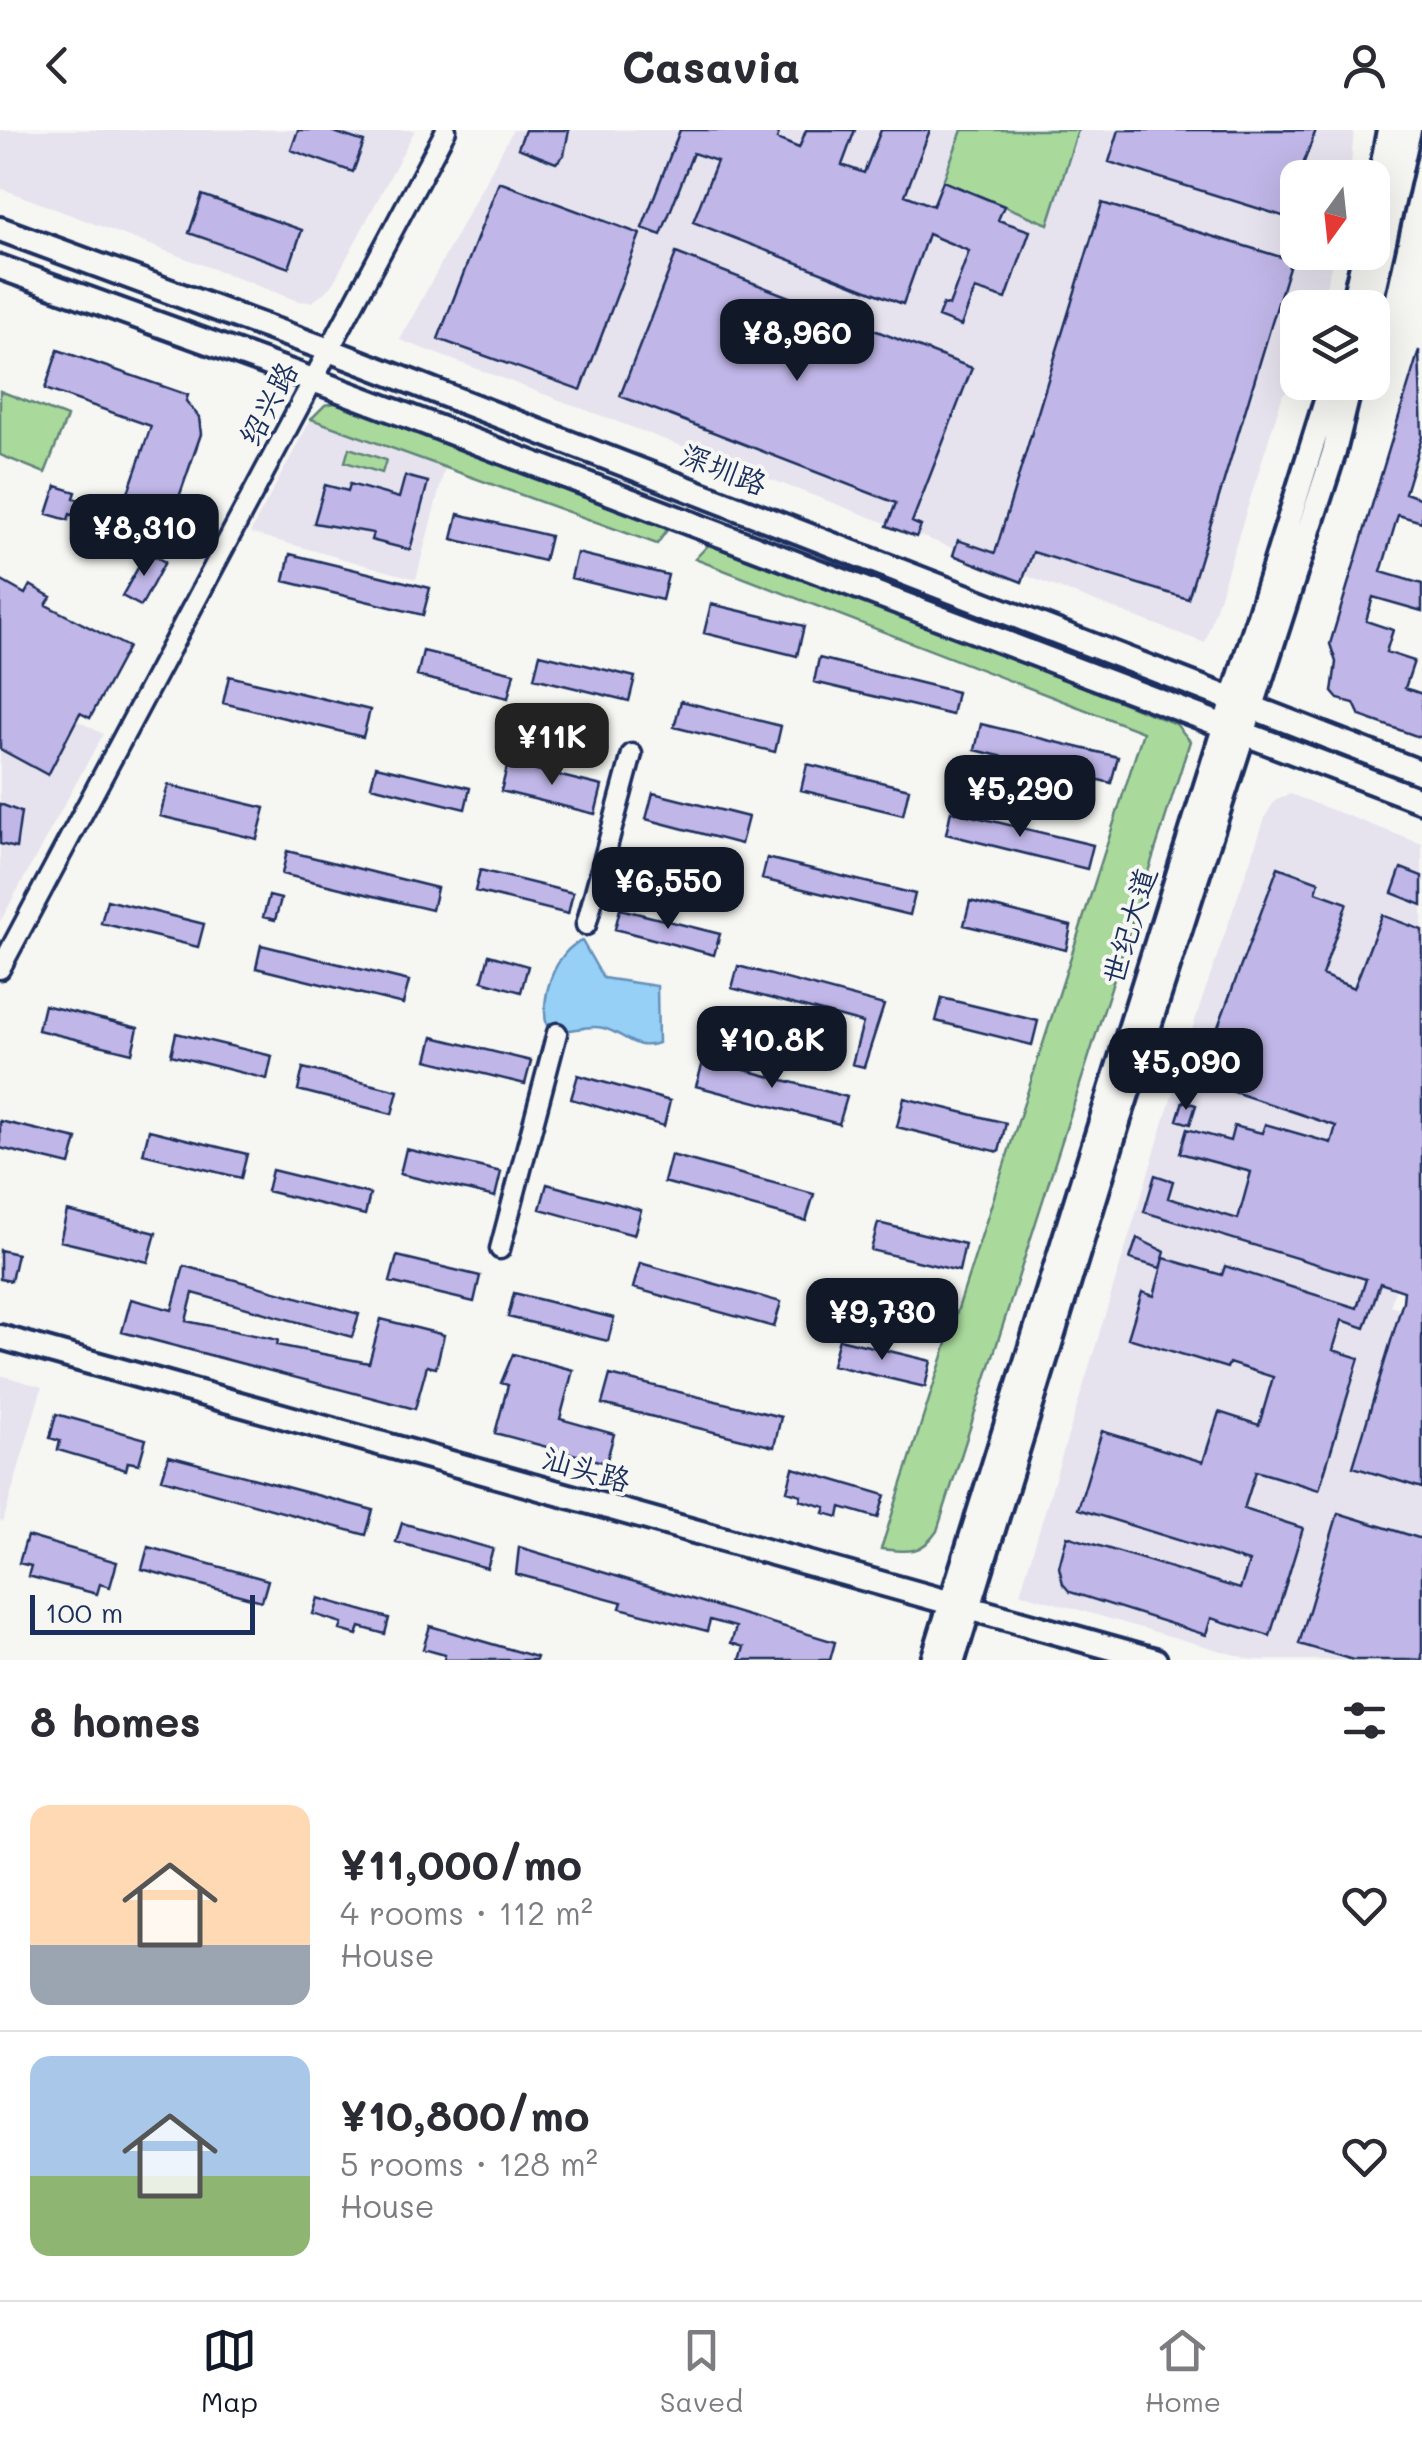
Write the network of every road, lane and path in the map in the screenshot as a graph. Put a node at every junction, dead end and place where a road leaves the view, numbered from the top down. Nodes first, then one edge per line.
1 (446, 130) edge
2 (1389, 130) edge
3 (1409, 130) edge
4 (1384, 160) edge
5 (0, 229) edge
6 (0, 267) edge
7 (1374, 290) edge
8 (329, 350) junction
9 (314, 380) junction
10 (1327, 400) edge
11 (1347, 400) edge
12 (1242, 702) junction
13 (1233, 728) junction
14 (632, 754) dead end
15 (1422, 773) edge
16 (1422, 802) edge
17 (586, 925) dead end
18 (0, 969) edge
19 (558, 1033) dead end
20 (500, 1248) dead end
21 (0, 1337) edge
22 (0, 1348) edge
23 (959, 1611) junction
24 (934, 1660) edge
25 (953, 1660) edge
26 (1114, 1660) edge
27 (1155, 1660) edge

1 - 8 street, 绍兴路
2 - 4 street
3 - 7 street
5 - 8 street, 深圳路
6 - 9 street, 深圳路
8 - 9 street, 绍兴路
8 - 12 street, 深圳路
9 - 13 street, 深圳路
9 - 18 street, 绍兴路
10 - 12 street, 世纪大道
11 - 12 street, 世纪大道
12 - 13 street, 世纪大道
12 - 15 street, 深圳路
13 - 16 street, 深圳路
13 - 23 street, 世纪大道
14 - 17 street
19 - 20 street
21 - 23 street, 汕头路
22 - 23 street, 汕头路
23 - 24 street, 世纪大道
23 - 25 street, 世纪大道
23 - 26 street, 汕头路
23 - 27 street, 汕头路

